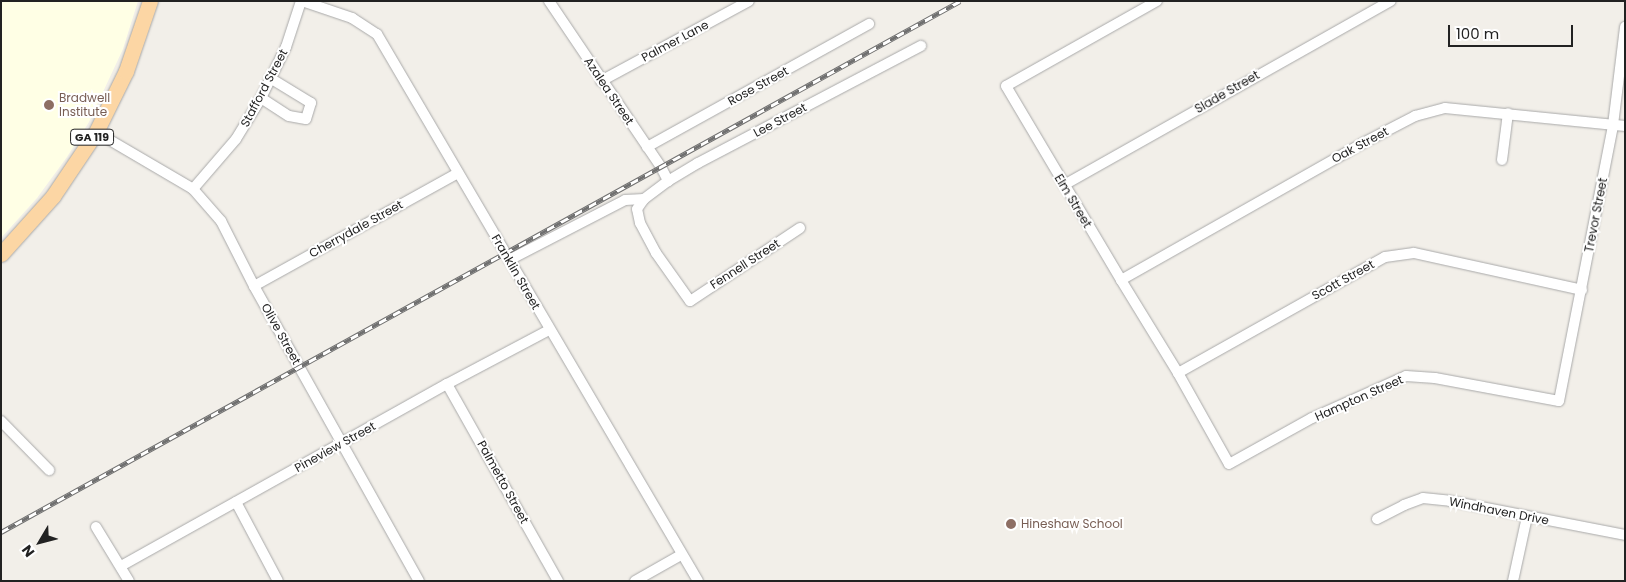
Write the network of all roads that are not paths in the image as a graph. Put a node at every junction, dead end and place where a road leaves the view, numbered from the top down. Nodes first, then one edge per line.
1 (150, 1) edge
2 (302, 1) edge
3 (549, 1) edge
4 (749, 1) edge
5 (1157, 1) edge
6 (1390, 1) edge
7 (869, 24) dead end
8 (1625, 27) edge
9 (921, 46) dead end
10 (270, 78) junction
11 (601, 81) junction
12 (261, 98) junction
13 (1508, 113) junction
14 (1614, 125) junction
15 (1625, 126) edge
16 (96, 132) junction
17 (647, 147) junction
18 (1502, 160) dead end
19 (458, 173) junction
20 (668, 181) junction
21 (1064, 185) junction
22 (193, 189) junction
23 (644, 199) junction
24 (800, 228) dead end
25 (1, 254) edge
26 (510, 260) junction
27 (1121, 280) junction
28 (254, 286) junction
29 (1582, 290) junction
30 (549, 330) junction
31 (1178, 372) junction
32 (448, 384) junction
33 (1559, 401) joint
34 (1, 420) edge
35 (342, 443) junction
36 (1229, 464) joint
37 (49, 470) dead end
38 (236, 502) junction
39 (1527, 517) junction
40 (1377, 519) dead end
41 (96, 527) dead end
42 (1625, 535) edge
43 (681, 555) junction
44 (121, 566) junction
45 (129, 581) edge
46 (278, 581) edge
47 (419, 581) edge
48 (558, 581) edge
49 (635, 581) edge
50 (698, 581) edge
51 (1513, 581) edge

1 - 16 main road, GA 119
2 - 10 street, Stafford Street
2 - 19 street, Franklin Street
3 - 11 street, Azalea Street
4 - 11 street, Palmer Lane
5 - 21 street, Elm Street
6 - 21 street, Slade Street
7 - 17 street, Rose Street
8 - 14 street, Trevor Street
9 - 20 street, Lee Street
10 - 12 street, Stafford Street
10 - 12 street
11 - 17 street, Azalea Street
12 - 22 street, Stafford Street
13 - 14 street, Oak Street
13 - 18 street
13 - 27 street, Oak Street
14 - 15 street, Oak Street
14 - 29 street, Trevor Street
16 - 22 street, Olive Street
16 - 25 main road, GA 119
17 - 20 street, Azalea Street
19 - 26 street, Franklin Street
19 - 28 street, Cherrydale Street
20 - 23 street, Lee Street
21 - 27 street, Elm Street
22 - 28 street, Olive Street
23 - 24 street, Fennell Street
23 - 26 street, Lee Street
26 - 30 street, Franklin Street
27 - 31 street, Elm Street
28 - 35 street, Olive Street
29 - 31 street, Scott Street
29 - 33 street, Trevor Street
30 - 32 street, Pineview Street
30 - 43 street, Franklin Street
31 - 36 street, Elm Street
32 - 35 street, Pineview Street
32 - 48 street, Palmetto Street
33 - 36 street, Hampton Street
34 - 37 street
35 - 38 street, Pineview Street
35 - 47 street, Olive Street
38 - 44 street, Pineview Street
38 - 46 street
39 - 40 street, Windhaven Drive
39 - 42 street, Windhaven Drive
39 - 51 street
41 - 44 street
43 - 49 street
43 - 50 street, Franklin Street
44 - 45 street

